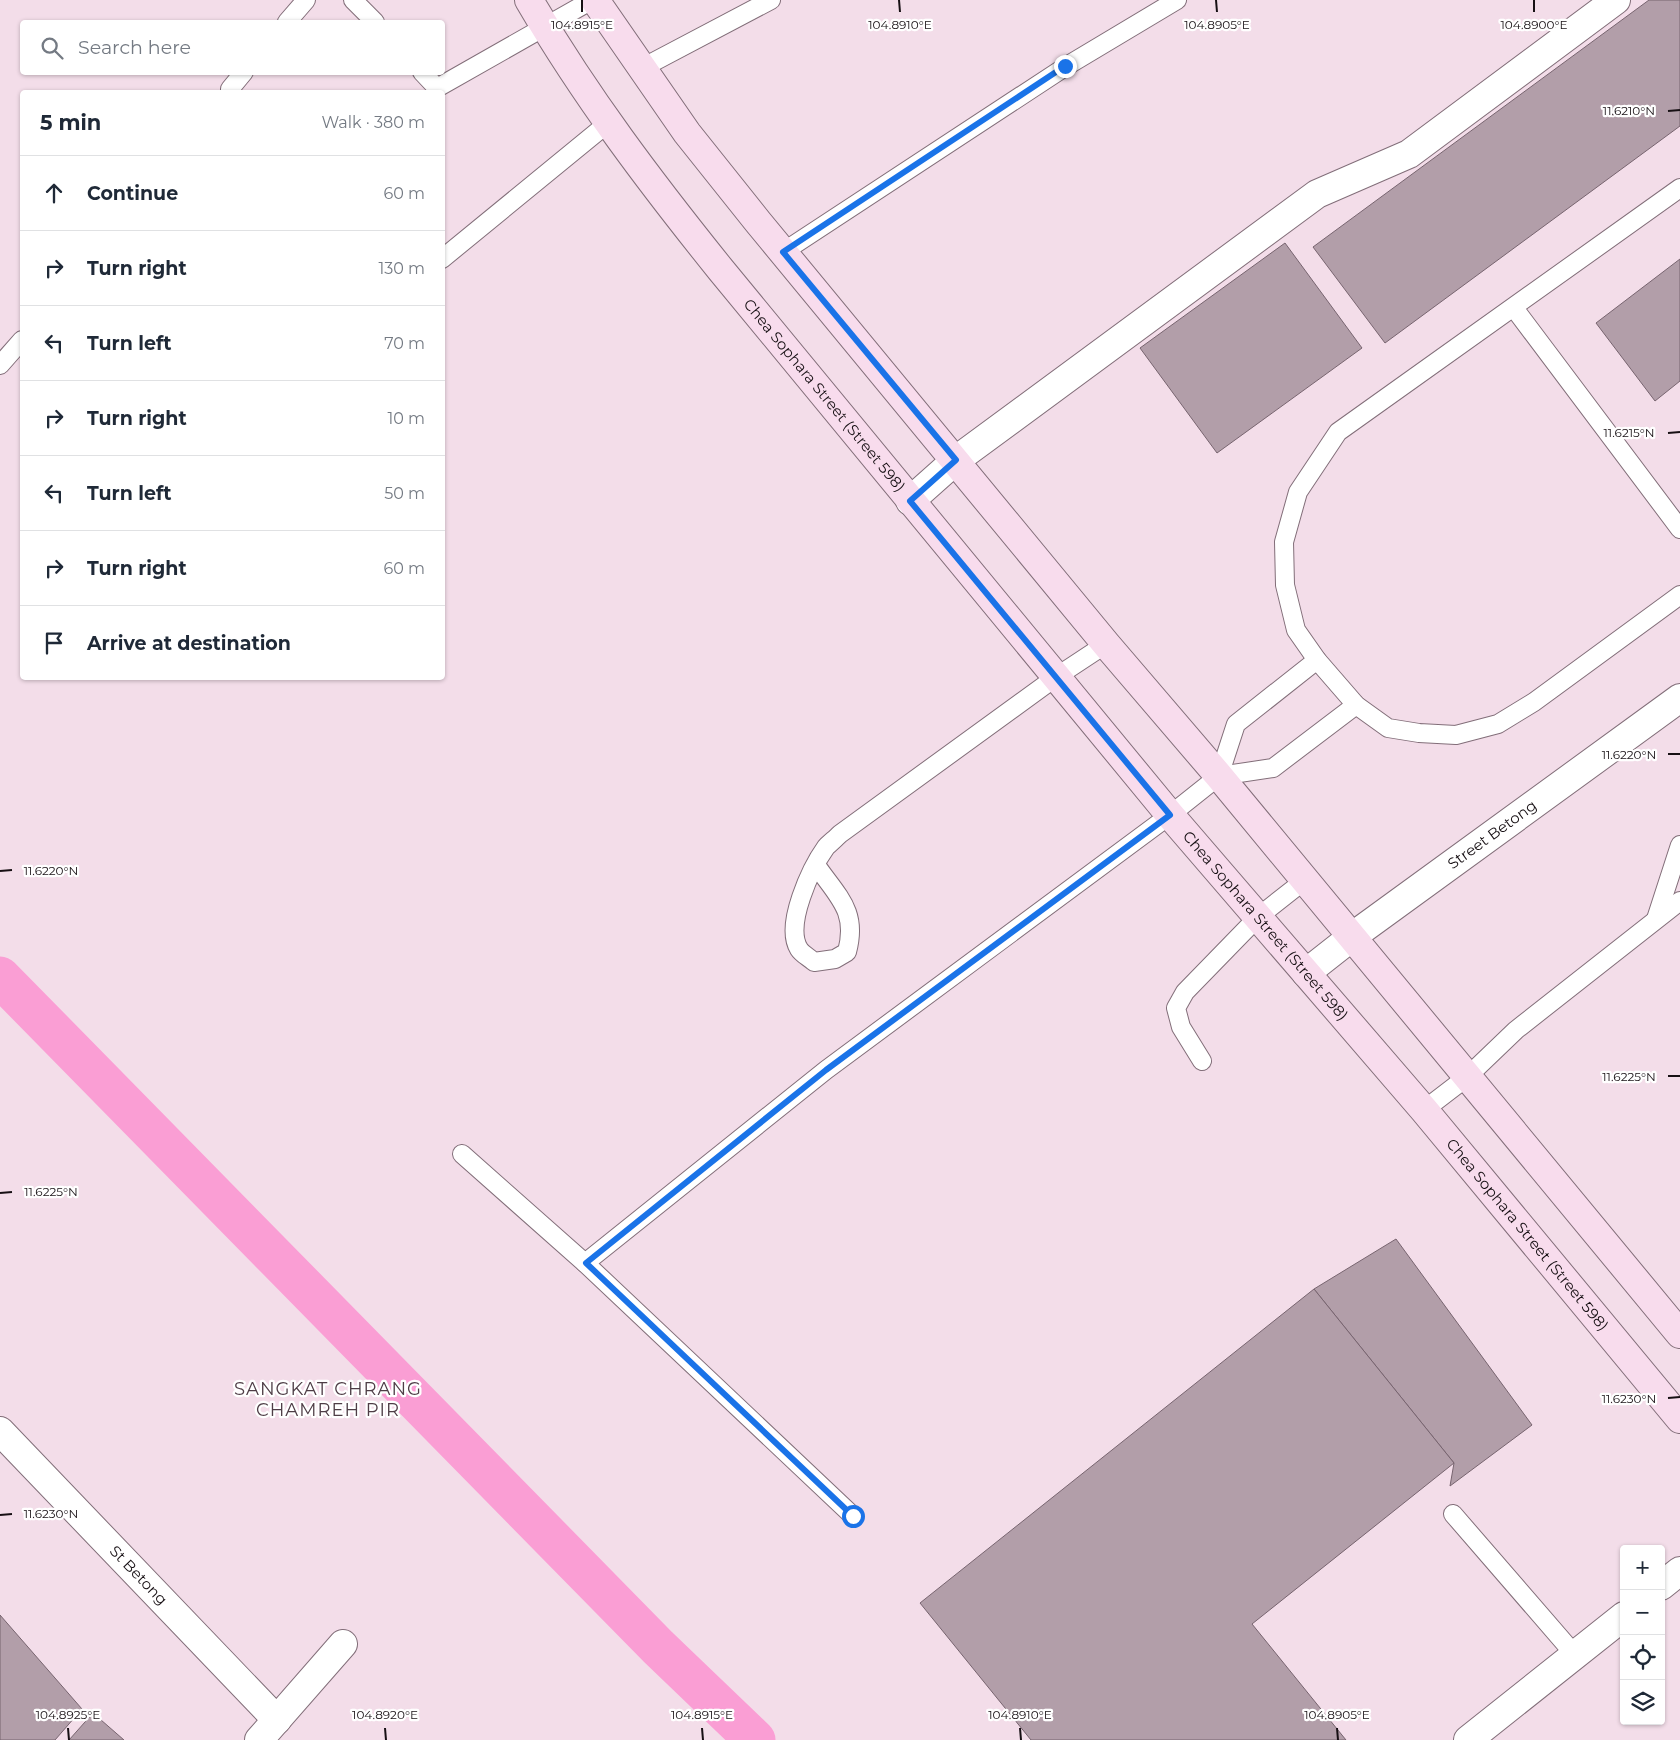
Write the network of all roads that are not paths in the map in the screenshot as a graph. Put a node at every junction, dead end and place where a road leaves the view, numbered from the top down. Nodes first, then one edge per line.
1 (306, 0) edge
2 (353, 0) edge
3 (529, 0) edge
4 (594, 0) edge
5 (771, 0) edge
6 (1176, 0) edge
7 (1616, 0) edge
8 (289, 20) edge
9 (373, 20) edge
10 (546, 28) junction
11 (642, 68) junction
12 (242, 75) edge
13 (424, 75) edge
14 (230, 90) edge
15 (435, 90) edge
16 (608, 123) junction
17 (1680, 188) edge
18 (783, 252) junction
19 (445, 257) edge
20 (1514, 308) junction
21 (20, 342) edge
22 (0, 365) edge
23 (956, 460) junction
24 (910, 501) junction
25 (1680, 529) edge
26 (1680, 595) edge
27 (1106, 644) junction
28 (1317, 660) junction
29 (1056, 678) junction
30 (1680, 698) edge
31 (1356, 706) junction
32 (1219, 776) junction
33 (1170, 815) junction
34 (1680, 844) edge
35 (816, 865) junction
36 (1305, 880) junction
37 (1680, 901) edge
38 (1258, 917) junction
39 (1656, 920) junction
40 (1353, 936) junction
41 (1306, 973) junction
42 (1202, 1061) dead end
43 (1467, 1077) junction
44 (1424, 1110) junction
45 (462, 1154) dead end
46 (586, 1263) junction
47 (1680, 1334) edge
48 (1680, 1419) edge
49 (0, 1431) edge
50 (1453, 1514) dead end
51 (853, 1516) dead end
52 (1680, 1571) edge
53 (1665, 1583) edge
54 (1620, 1619) edge
55 (343, 1644) dead end
56 (1575, 1654) junction
57 (276, 1720) junction
58 (259, 1740) edge
59 (1468, 1740) edge

1 - 8 lane
2 - 9 lane
3 - 10 main road, Chea Sophara Street (Street 598)
4 - 10 lane
4 - 11 main road
5 - 11 lane
6 - 18 lane
7 - 23 street
10 - 15 lane
10 - 16 main road, Chea Sophara Street (Street 598)
11 - 18 main road
12 - 14 lane
13 - 15 lane
16 - 19 lane
16 - 24 main road, Chea Sophara Street (Street 598)
17 - 20 lane
18 - 23 main road
20 - 25 lane
20 - 28 lane
21 - 22 lane
23 - 24 street
23 - 27 main road
24 - 29 main road, Chea Sophara Street (Street 598)
26 - 31 lane
27 - 29 lane
27 - 32 main road
28 - 31 lane
28 - 32 lane
29 - 33 main road, Chea Sophara Street (Street 598)
29 - 35 lane
30 - 40 street, Street Betong
31 - 32 lane
32 - 33 lane
32 - 36 main road
33 - 38 main road, Chea Sophara Street (Street 598)
33 - 46 lane
34 - 39 lane
35 - 35 lane
36 - 38 lane
36 - 40 main road
37 - 39 lane
38 - 41 main road, Chea Sophara Street (Street 598)
38 - 42 lane
39 - 43 lane
40 - 41 street, Street Betong
40 - 43 main road
41 - 44 main road, Chea Sophara Street (Street 598)
43 - 44 lane
43 - 47 main road
44 - 48 main road, Chea Sophara Street (Street 598)
45 - 46 lane
46 - 51 lane
49 - 57 street, St Betong
50 - 56 lane
52 - 53 street
54 - 56 street
55 - 57 street
56 - 59 street
57 - 58 street

